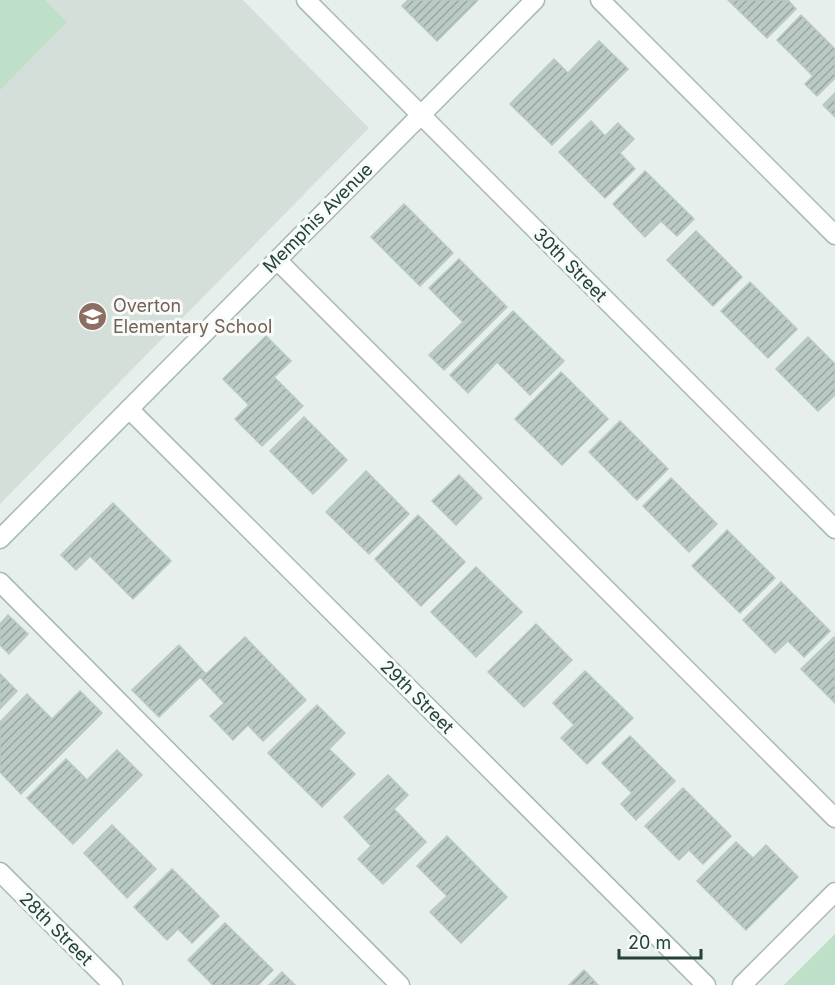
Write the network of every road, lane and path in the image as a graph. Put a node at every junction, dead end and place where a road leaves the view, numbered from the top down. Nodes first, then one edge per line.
1 (306, 0) edge
2 (535, 0) edge
3 (600, 0) edge
4 (420, 114) junction
5 (835, 235) edge
6 (277, 260) junction
7 (129, 409) junction
8 (835, 529) edge
9 (0, 539) edge
10 (0, 582) edge
11 (835, 818) edge
12 (0, 872) edge
13 (835, 892) edge
14 (113, 985) edge
15 (400, 985) edge
16 (706, 985) edge
17 (742, 985) edge

1 - 4 street, 30th Street
2 - 4 street, Memphis Avenue
3 - 5 street
4 - 6 street, Memphis Avenue
4 - 8 street, 30th Street
6 - 7 street, Memphis Avenue
6 - 11 street
7 - 9 street, Memphis Avenue
7 - 16 street, 29th Street
10 - 15 street
12 - 14 street, 28th Street
13 - 17 street

